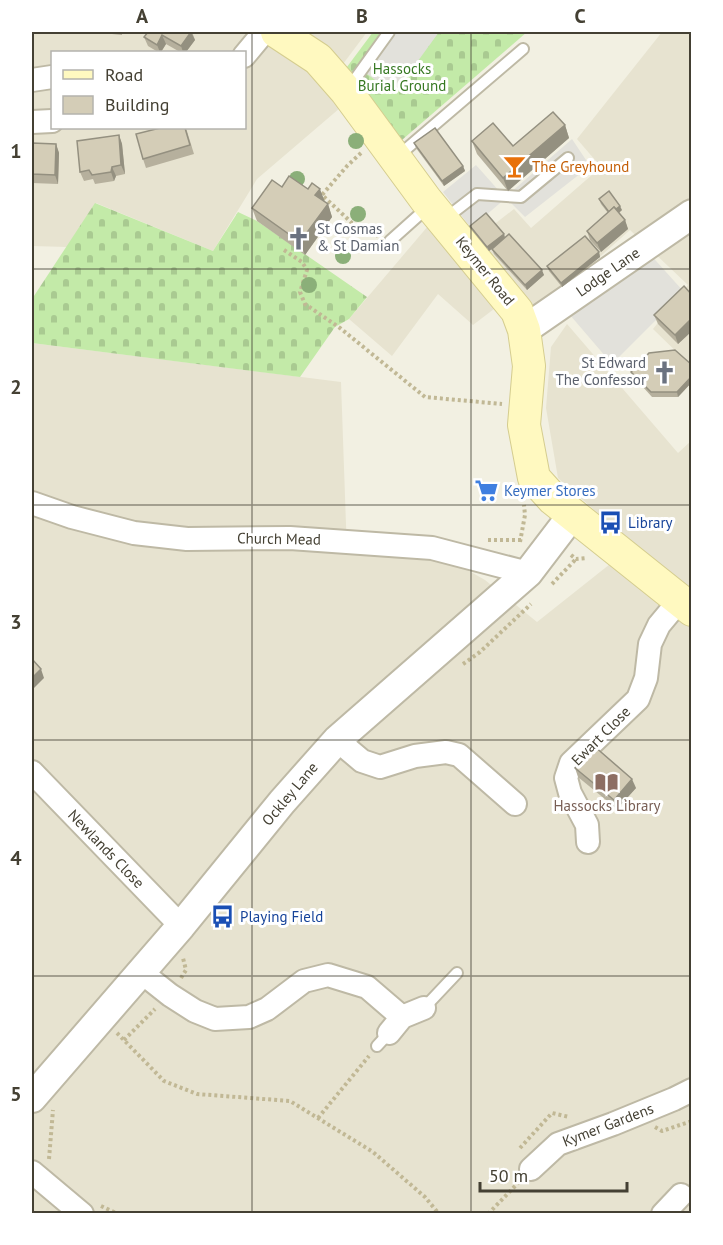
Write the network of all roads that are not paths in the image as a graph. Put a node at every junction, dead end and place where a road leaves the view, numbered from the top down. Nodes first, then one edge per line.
1 (264, 32) edge
2 (277, 32) edge
3 (389, 32) edge
4 (524, 49) dead end
5 (246, 54) edge
6 (51, 77) edge
7 (32, 80) edge
8 (346, 91) junction
9 (51, 121) edge
10 (32, 122) edge
11 (382, 153) junction
12 (568, 158) dead end
13 (437, 213) junction
14 (692, 214) edge
15 (390, 242) road end
16 (525, 330) junction
17 (32, 503) edge
18 (573, 514) junction
19 (538, 586) junction
20 (685, 605) edge
21 (337, 740) junction
22 (32, 772) edge
23 (515, 804) dead end
24 (588, 842) dead end
25 (176, 933) junction
26 (141, 972) junction
27 (457, 973) dead end
28 (424, 1008) joint
29 (692, 1090) edge
30 (42, 1101) edge
31 (40, 1166) edge
32 (531, 1169) road end
33 (681, 1194) dead end
34 (83, 1212) edge
35 (663, 1214) edge

1 - 5 street
2 - 8 main road, Keymer Road
3 - 8 lane
4 - 11 lane
6 - 7 street
8 - 11 main road, Keymer Road
9 - 10 street
11 - 13 main road, Keymer Road
12 - 13 lane
13 - 15 lane
13 - 16 main road, Keymer Road
14 - 16 street, Lodge Lane
16 - 18 main road, Keymer Road
17 - 19 street, Church Mead
18 - 19 street, Ockley Lane
18 - 20 main road, Keymer Road
19 - 21 street, Ockley Lane
20 - 24 street, Ewart Close
21 - 23 street
21 - 25 street, Ockley Lane
22 - 25 street, Newlands Close
25 - 26 street, Ockley Lane
26 - 28 street
26 - 30 street, Ockley Lane
27 - 28 lane
29 - 32 street, Kymer Gardens
31 - 34 street
33 - 35 street

